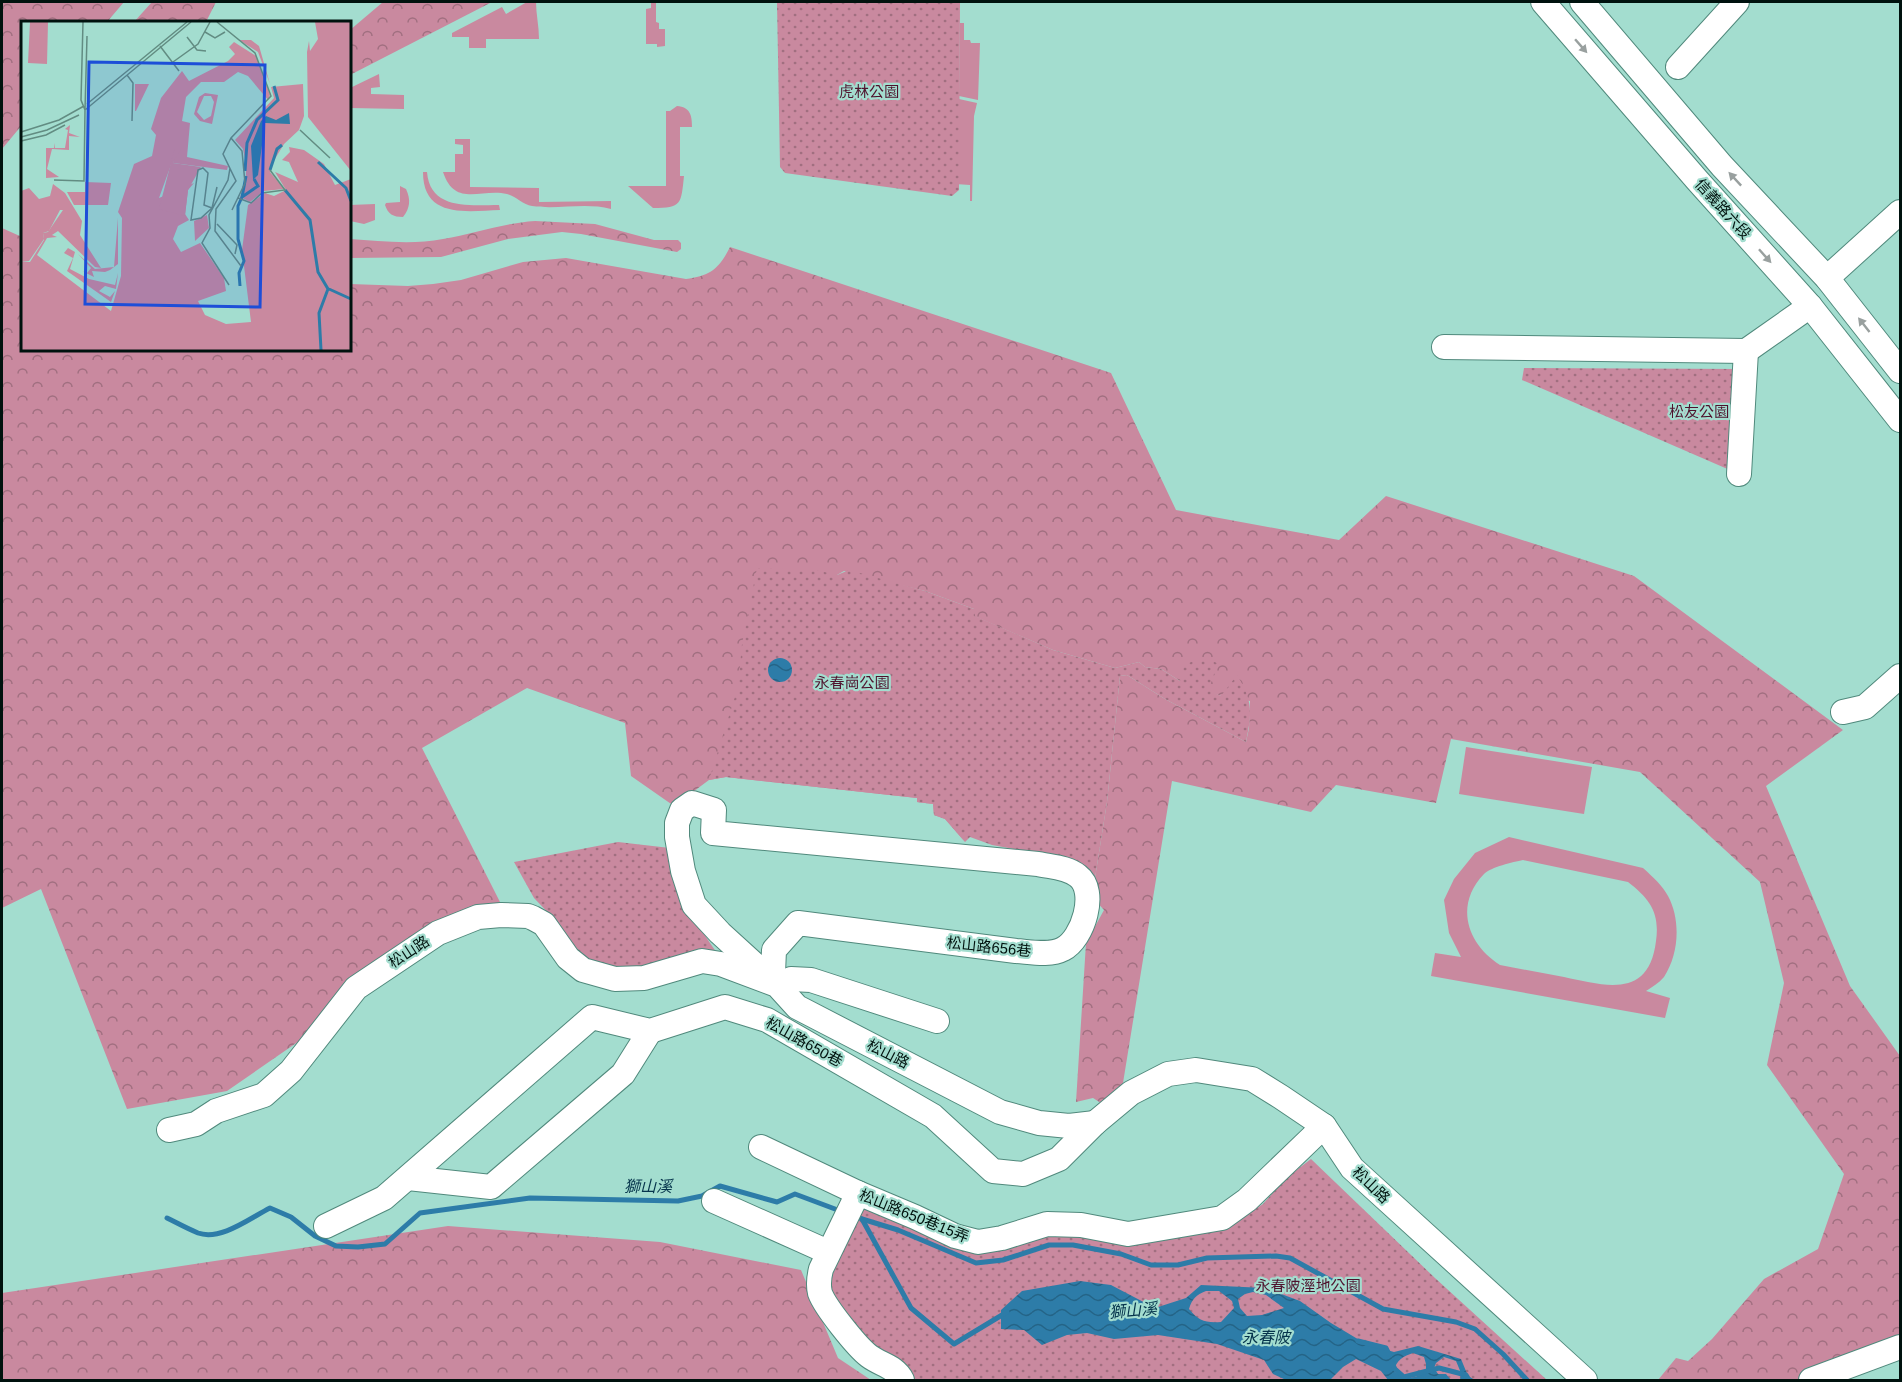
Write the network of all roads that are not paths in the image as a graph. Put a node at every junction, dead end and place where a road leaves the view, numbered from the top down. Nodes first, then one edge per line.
1 (1543, 2) edge
2 (1582, 2) edge
3 (1737, 2) edge
4 (1678, 67) dead end
5 (1900, 212) edge
6 (1827, 278) junction
7 (1810, 306) junction
8 (1444, 347) dead end
9 (1746, 351) junction
10 (1897, 359) edge
11 (1900, 420) edge
12 (1740, 474) dead end
13 (1900, 676) edge
14 (1843, 712) dead end
15 (774, 950) junction
16 (743, 966) junction
17 (777, 985) junction
18 (937, 1021) dead end
19 (650, 1031) junction
20 (1095, 1123) junction
21 (1324, 1126) junction
22 (169, 1130) dead end
23 (761, 1147) dead end
24 (408, 1178) junction
25 (858, 1193) junction
26 (714, 1201) dead end
27 (326, 1226) dead end
28 (828, 1252) junction
29 (1900, 1347) edge
30 (902, 1380) edge
31 (1585, 1380) edge
32 (1811, 1380) edge

1 -> 7 street, 信義路六段
6 -> 2 street, 信義路六段
3 - 4 street
5 - 6 street
10 -> 6 street, 信義路六段
7 - 9 street
7 - 11 street, 信義路六段
8 - 9 street
9 - 12 street
13 - 14 street
15 - 16 street
15 - 16 street, 松山路656巷
15 - 17 street
16 - 17 street, 松山路
16 - 22 street, 松山路
17 - 18 street
17 - 20 street, 松山路
19 - 20 street, 松山路650巷
19 - 24 street
19 - 24 street
20 - 21 street, 松山路
21 - 25 street, 松山路650巷15弄
21 - 31 street, 松山路
23 - 25 street, 松山路650巷15弄
24 - 27 street
25 - 28 street
26 - 28 street
28 - 30 street
29 - 32 street

